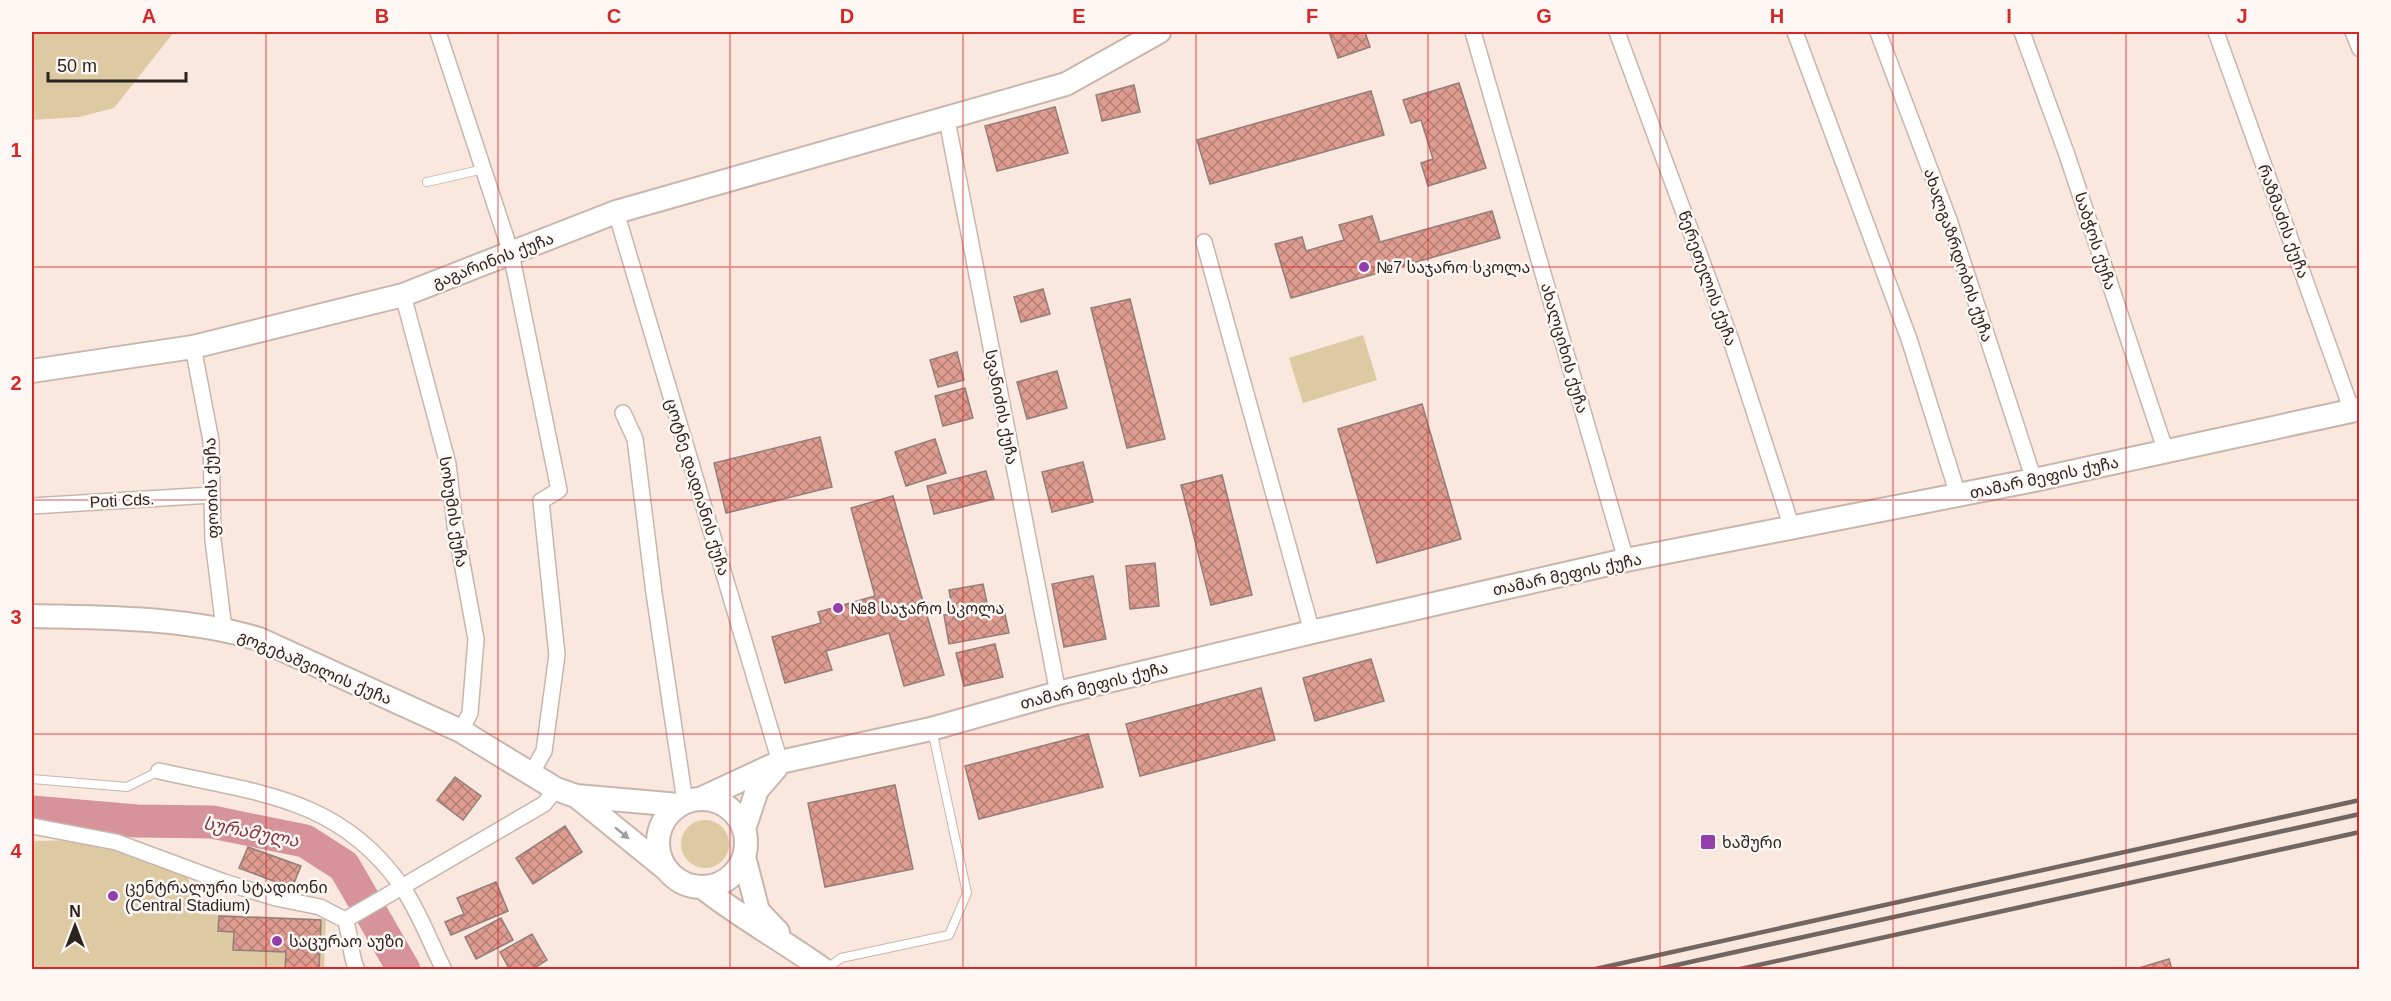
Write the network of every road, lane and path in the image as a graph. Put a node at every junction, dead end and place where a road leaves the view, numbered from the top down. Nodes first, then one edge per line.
1 (438, 32) edge
2 (1159, 32) edge
3 (1473, 32) edge
4 (1617, 32) edge
5 (1795, 32) edge
6 (1878, 32) edge
7 (2022, 32) edge
8 (2216, 32) edge
9 (2353, 32) edge
10 (2360, 49) edge
11 (947, 120) junction
12 (484, 169) junction
13 (427, 182) dead end
14 (616, 212) junction
15 (1204, 242) dead end
16 (511, 253) junction
17 (404, 295) junction
18 (193, 347) junction
19 (32, 370) edge
20 (2356, 410) edge
21 (623, 413) dead end
22 (2166, 452) junction
23 (2034, 480) junction
24 (212, 495) junction
25 (1958, 495) junction
26 (32, 506) edge
27 (1792, 528) junction
28 (1626, 560) junction
29 (32, 616) edge
30 (224, 629) junction
31 (1312, 632) junction
32 (1058, 693) junction
33 (931, 729) junction
34 (461, 731) junction
35 (780, 762) junction
36 (159, 771) joint
37 (531, 774) junction
38 (32, 779) edge
39 (566, 793) junction
40 (688, 802) junction
41 (32, 826) edge
42 (744, 829) junction
43 (744, 857) junction
44 (667, 870) junction
45 (399, 887) junction
46 (702, 887) junction
47 (349, 919) junction
48 (794, 948) junction
49 (357, 969) edge
50 (444, 969) edge
51 (825, 969) edge

1 - 12 street
2 - 11 street, გაგარინის ქუჩა
3 - 28 street, ახალციხის ქუჩა
4 - 27 street, წერეთელის ქუჩა
5 - 25 street
6 - 23 street, ახალგაზრდობის ქუჩა
7 - 22 street, საბჭოს ქუჩა
8 - 20 street, რაზმაძის ქუჩა
9 - 10 street
11 - 14 street, გაგარინის ქუჩა
11 - 32 street, სვანიძის ქუჩა
12 - 13 lane
12 - 16 street
14 - 16 street, გაგარინის ქუჩა
14 - 35 street, ცოტნე დადიანის ქუჩა
15 - 31 street
16 - 17 street, გაგარინის ქუჩა
16 - 37 street
17 - 18 street, გაგარინის ქუჩა
17 - 34 street, სოხუმის ქუჩა
18 - 19 street, გაგარინის ქუჩა
18 - 24 street, ფოთის ქუჩა
20 - 22 street, თამარ მეფის ქუჩა
21 - 40 street
22 - 23 street, თამარ მეფის ქუჩა
23 - 25 street, თამარ მეფის ქუჩა
24 - 26 street, Poti Cds.
24 - 30 street, ფოთის ქუჩა
25 - 27 street, თამარ მეფის ქუჩა
27 - 28 street, თამარ მეფის ქუჩა
28 - 31 street, თამარ მეფის ქუჩა
29 - 30 street, გოგებაშვილის ქუჩა
30 - 34 street, გოგებაშვილის ქუჩა
31 - 32 street, თამარ მეფის ქუჩა
32 - 33 street, თამარ მეფის ქუჩა
33 - 35 street, თამარ მეფის ქუჩა
33 - 51 lane
34 - 37 street, გოგებაშვილის ქუჩა
35 - 40 street, თამარ მეფის ქუჩა
35 - 42 street
36 - 38 lane
36 - 45 street
37 - 39 street, გოგებაშვილის ქუჩა
39 - 40 street, გოგებაშვილის ქუჩა
39 -> 44 street, გოგებაშვილის ქუჩა
39 - 45 street
40 - 42 street
40 - 44 street
41 - 47 street
42 - 43 street
43 - 46 street
43 - 48 street
44 - 46 street
45 - 47 street
45 - 50 street
46 - 48 street
47 - 49 street
48 - 51 street

